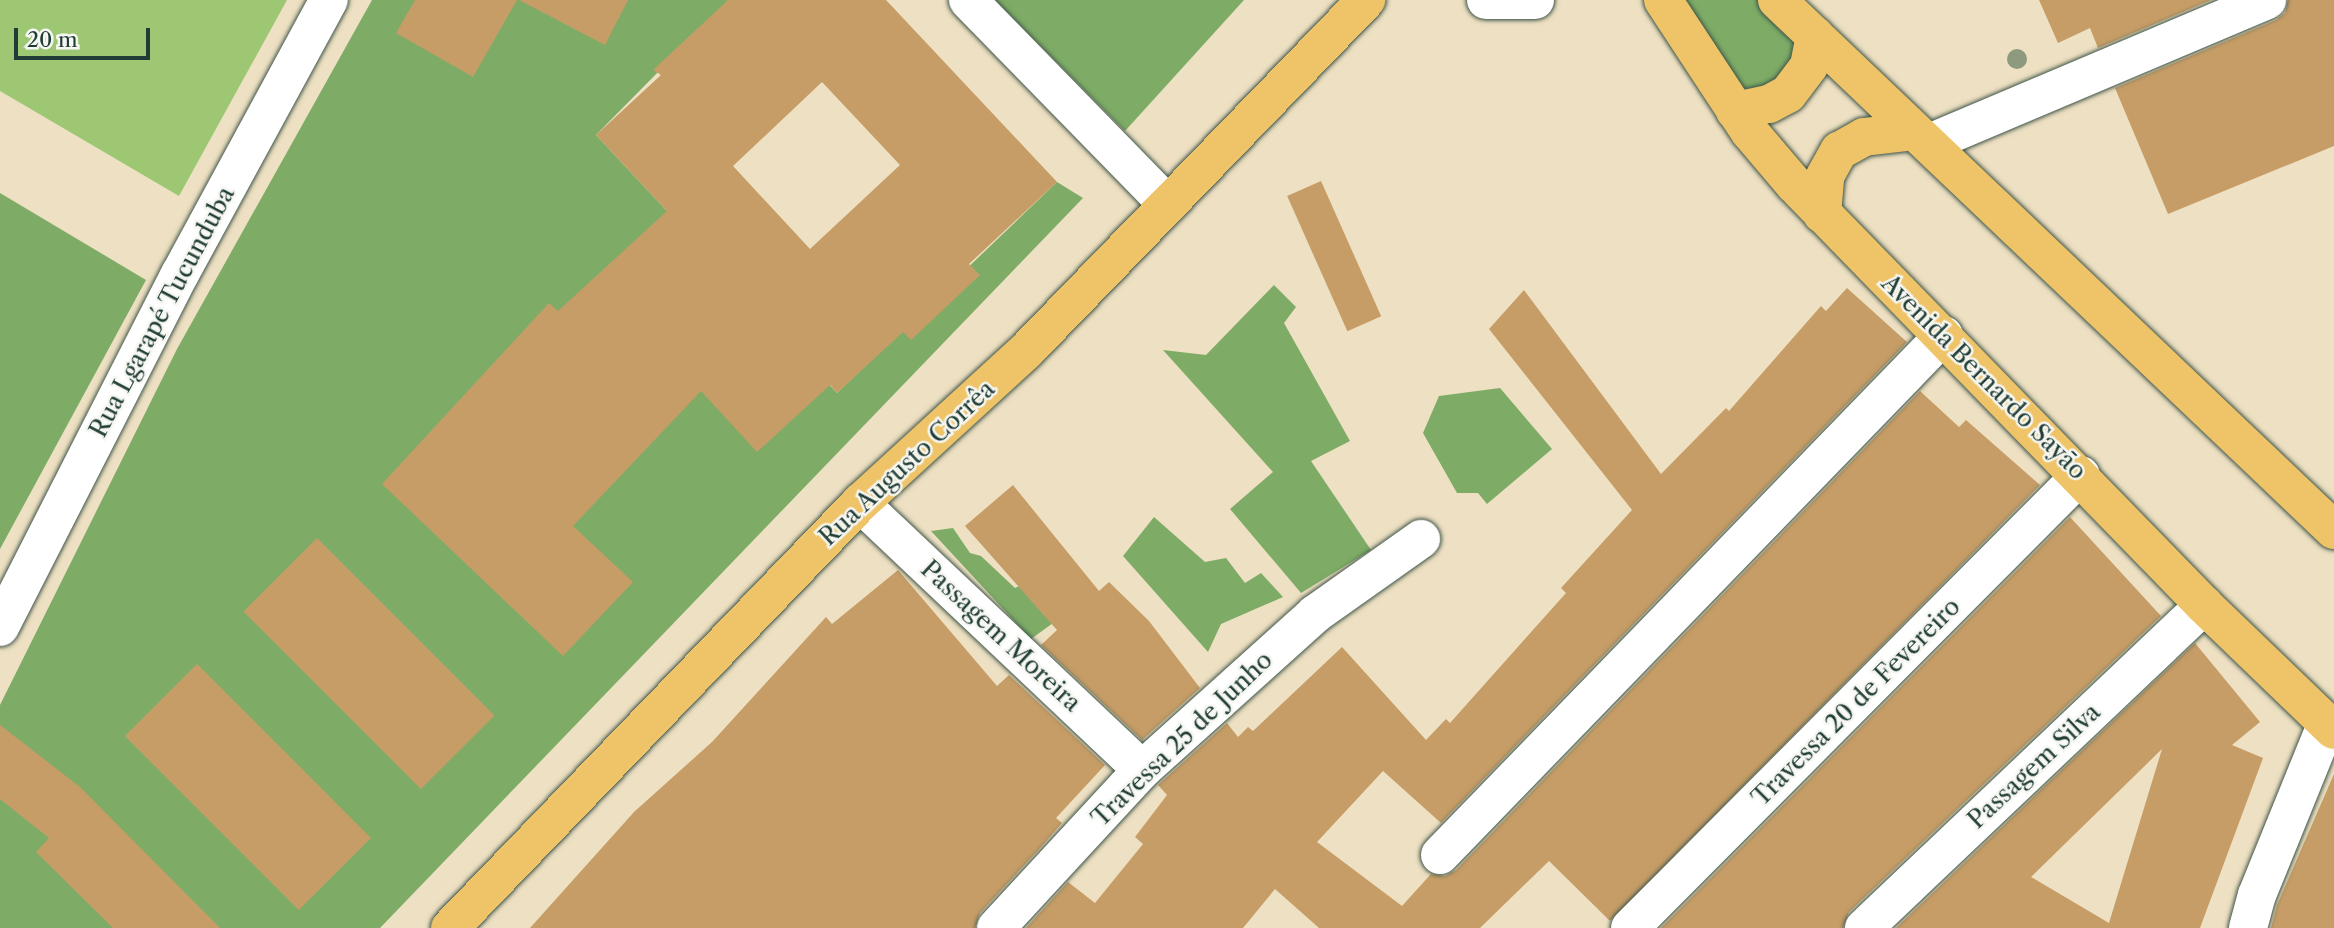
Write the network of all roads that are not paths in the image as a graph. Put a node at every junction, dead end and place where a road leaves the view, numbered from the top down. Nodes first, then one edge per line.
1 (329, 0) edge
2 (968, 0) edge
3 (1366, 0) edge
4 (1486, 0) edge
5 (1535, 0) edge
6 (1663, 0) edge
7 (1777, 0) edge
8 (2267, 0) edge
9 (1815, 36) junction
10 (1735, 111) junction
11 (1922, 137) junction
12 (1168, 205) junction
13 (1822, 214) junction
14 (1944, 335) junction
15 (2081, 475) junction
16 (860, 503) junction
17 (2334, 530) edge
18 (1421, 539) dead end
19 (2204, 605) junction
20 (0, 627) edge
21 (2330, 727) edge
22 (1142, 770) junction
23 (1440, 855) dead end
24 (450, 928) edge
25 (996, 928) edge
26 (1630, 928) edge
27 (1864, 928) edge
28 (2248, 928) edge

1 - 20 street, Rua Lgarapé Tucunduba
2 - 12 street
3 - 12 main road, Rua Augusto Corrêa
4 - 5 street
6 - 10 main road, Avenida Bernardo Sayão
7 - 9 main road
8 - 11 street
9 - 10 main road
9 - 11 main road
10 - 13 main road, Avenida Bernardo Sayão
11 - 13 main road
11 - 17 main road
12 - 16 main road, Rua Augusto Corrêa
13 - 14 main road, Avenida Bernardo Sayão
14 - 15 main road, Avenida Bernardo Sayão
14 - 23 street
15 - 19 main road, Avenida Bernardo Sayão
15 - 26 street, Travessa 20 de Fevereiro
16 - 22 street, Passagem Moreira
16 - 24 main road, Rua Augusto Corrêa
18 - 22 street, Travessa 25 de Junho
19 - 21 main road, Avenida Bernardo Sayão
19 - 27 street, Passagem Silva
21 - 28 street
22 - 25 street, Travessa 25 de Junho

